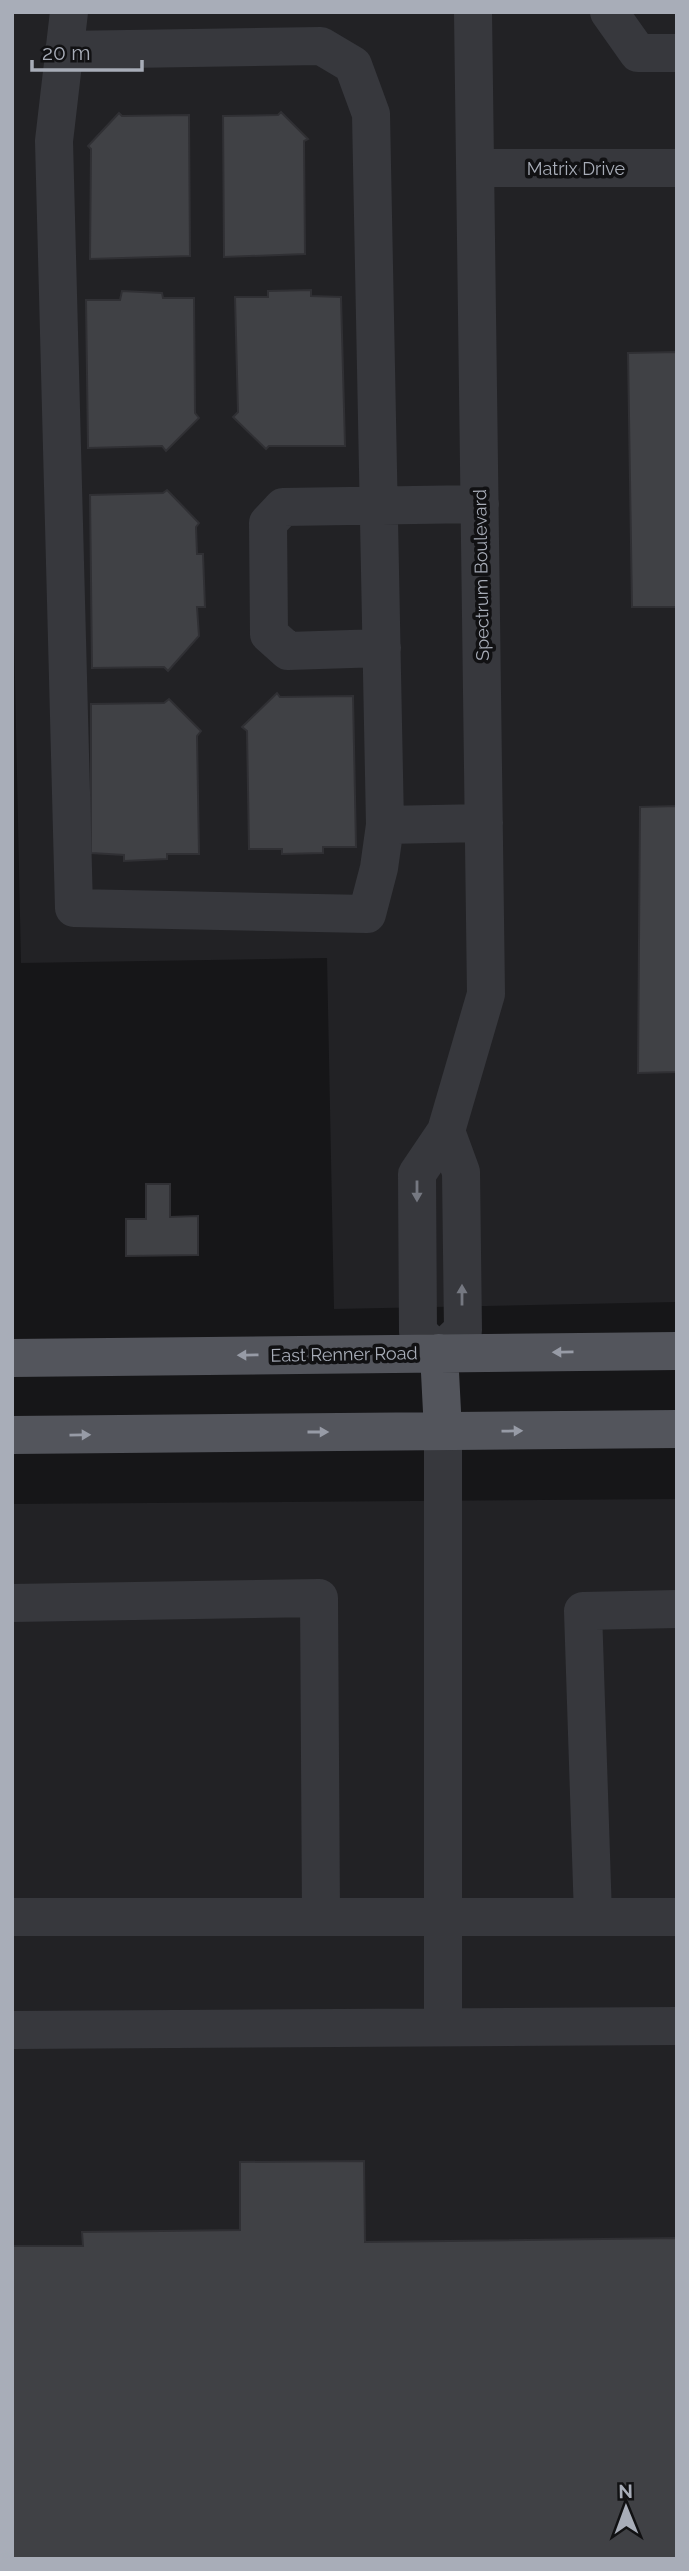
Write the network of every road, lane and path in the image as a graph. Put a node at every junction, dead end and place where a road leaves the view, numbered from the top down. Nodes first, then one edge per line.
1 (69, 12) edge
2 (473, 12) edge
3 (610, 12) edge
4 (64, 50) junction
5 (677, 53) edge
6 (475, 168) junction
7 (677, 169) edge
8 (480, 504) junction
9 (379, 505) junction
10 (382, 648) junction
11 (484, 823) junction
12 (385, 825) junction
13 (677, 1351) edge
14 (439, 1353) junction
15 (12, 1358) edge
16 (677, 1429) edge
17 (443, 1431) junction
18 (12, 1435) edge
19 (12, 1603) edge
20 (677, 1609) edge
21 (321, 1916) junction
22 (443, 1916) junction
23 (593, 1916) junction
24 (12, 1917) edge
25 (677, 1917) edge
26 (677, 2026) edge
27 (443, 2027) junction
28 (12, 2030) edge

1 - 4 street
2 - 6 street, Spectrum Boulevard
3 - 5 street
4 - 9 street
4 - 12 street
6 - 7 street, Matrix Drive
6 - 8 street, Spectrum Boulevard
8 - 9 street
8 - 11 street, Spectrum Boulevard
9 - 10 street
9 - 10 street
10 - 12 street
11 - 12 street
11 - 14 street, Spectrum Boulevard
13 -> 14 main road, East Renner Road
14 -> 15 main road, East Renner Road
14 - 17 main road
17 -> 16 main road
18 -> 17 main road
17 - 22 street
19 - 21 street
20 - 23 street
21 - 22 street
21 - 24 street
22 - 23 street
22 - 27 street
23 - 25 street
26 - 27 street
27 - 28 street

